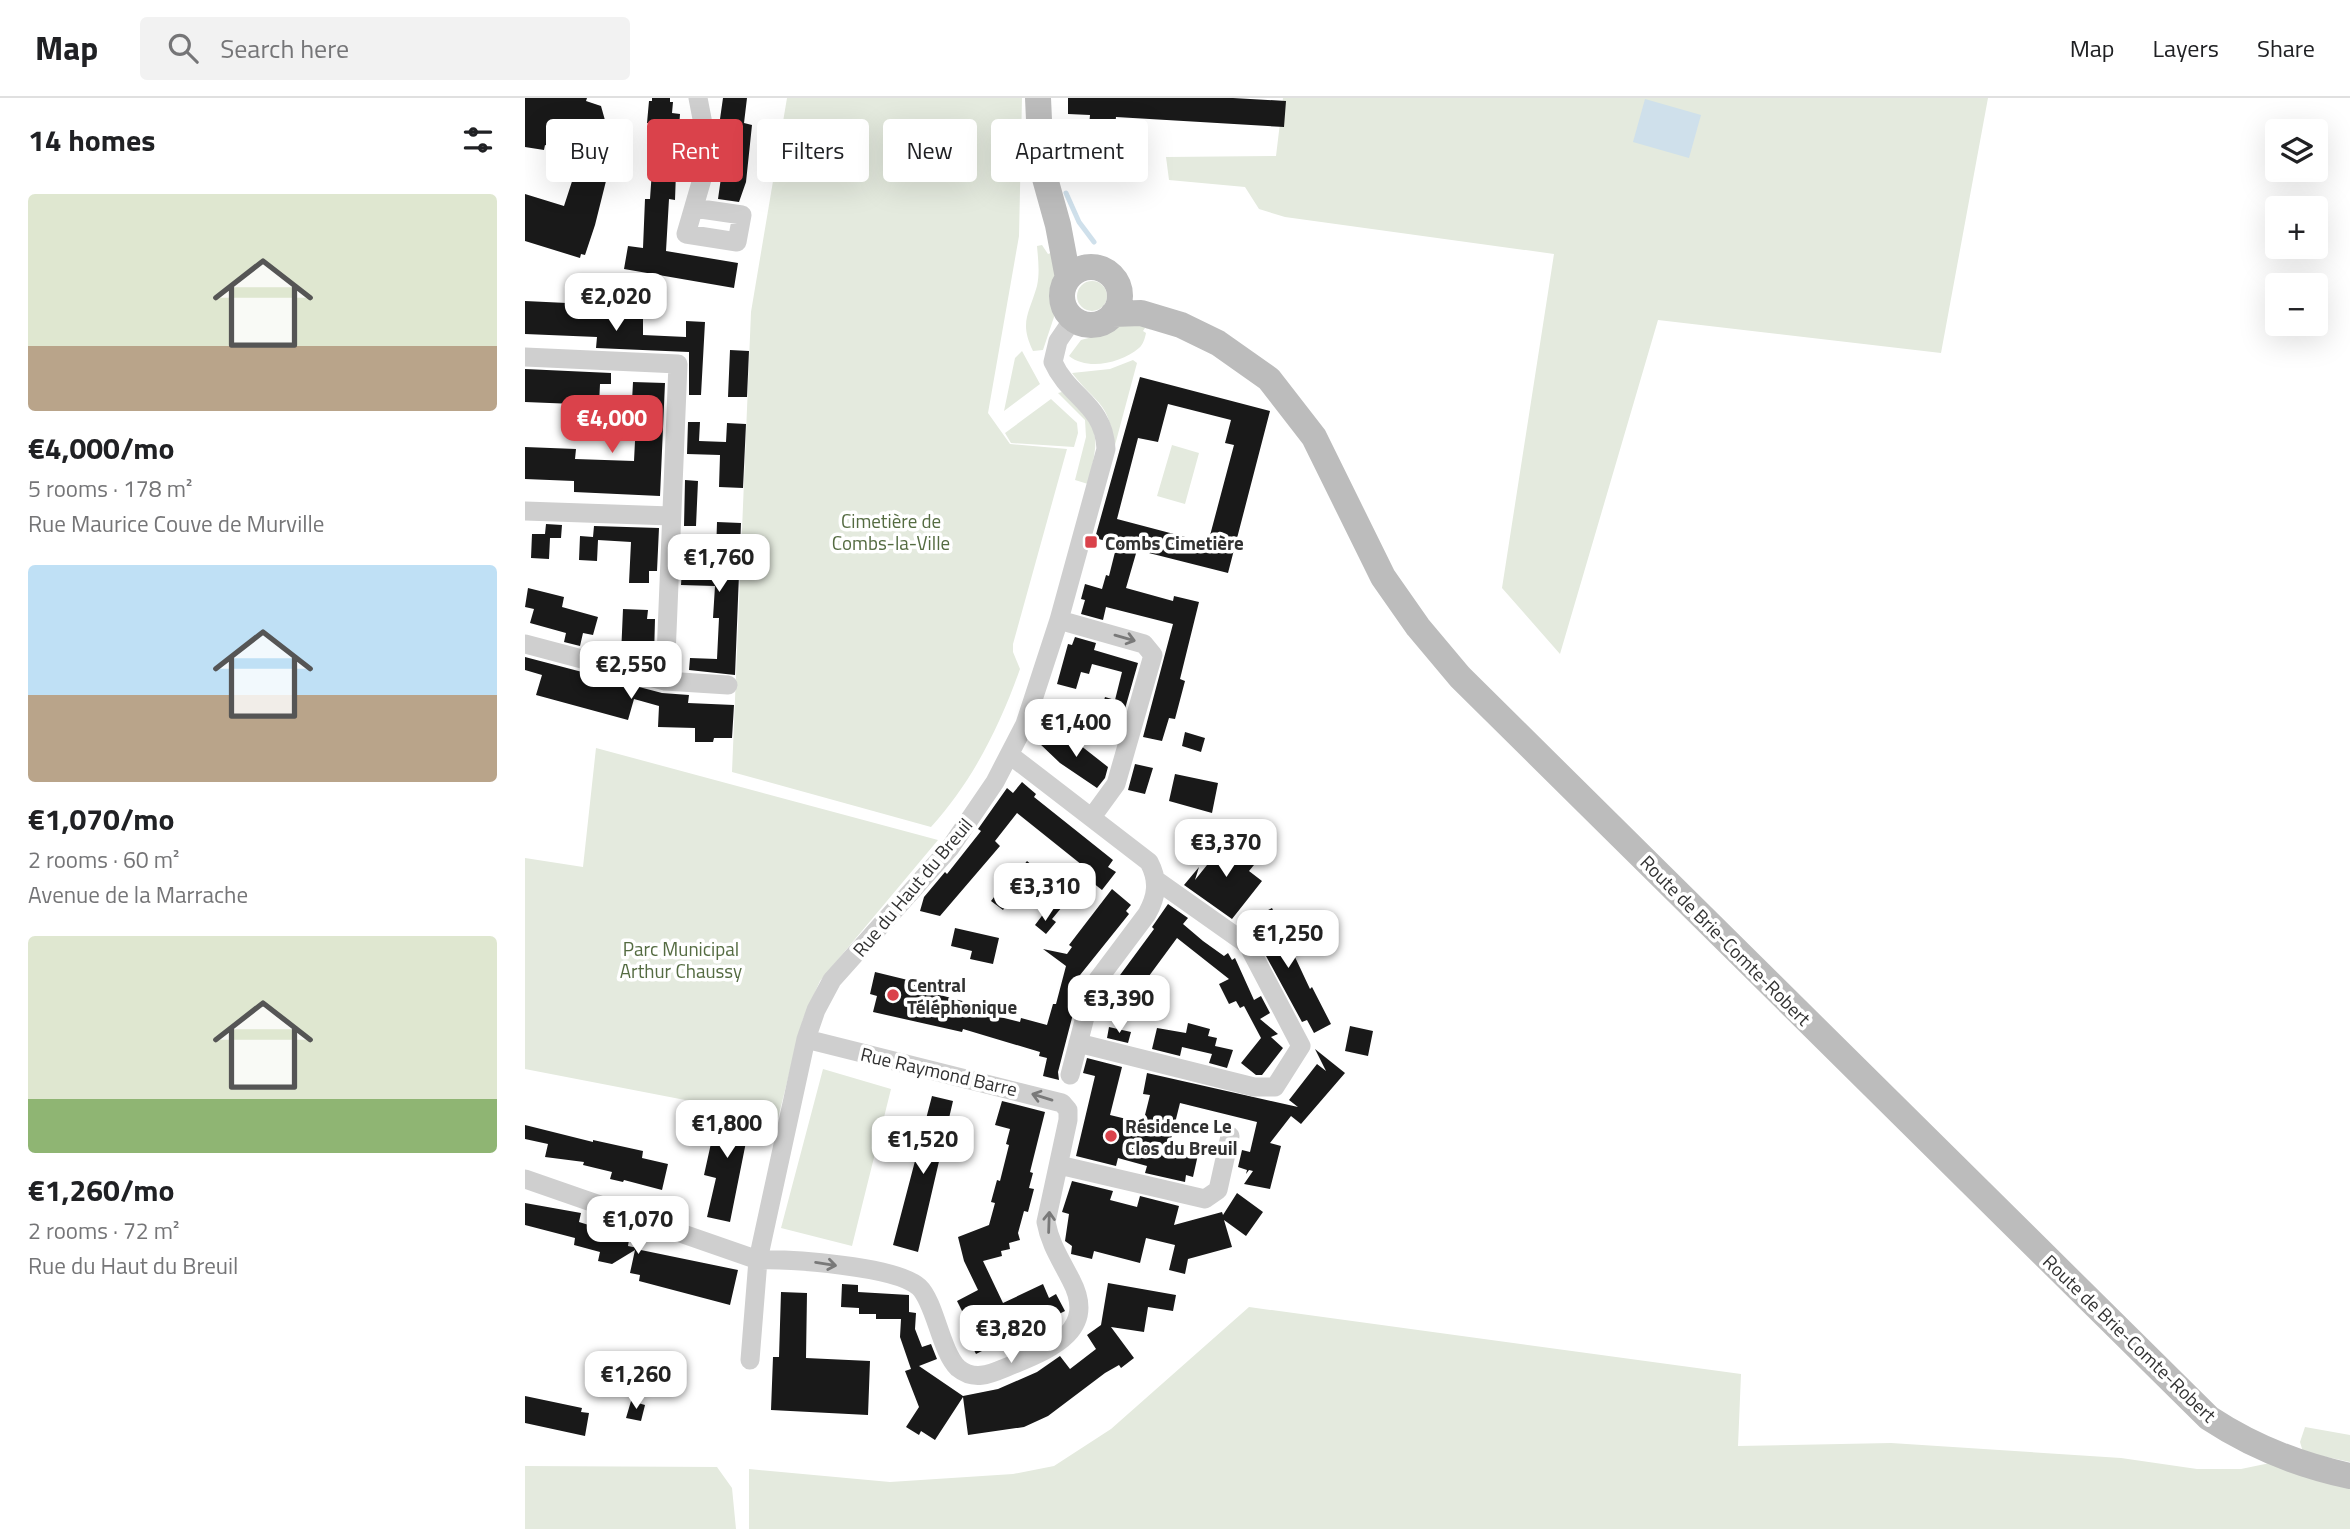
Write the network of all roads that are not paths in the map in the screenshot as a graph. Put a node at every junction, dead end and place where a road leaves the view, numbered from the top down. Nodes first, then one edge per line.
1 (698, 98) edge
2 (1038, 98) edge
3 (694, 208) dead end
4 (1058, 225) junction
5 (1103, 273) junction
6 (1068, 278) junction
7 (1113, 314) junction
8 (1073, 319) junction
9 (1181, 325) junction
10 (525, 357) edge
11 (525, 511) edge
12 (671, 516) junction
13 (1059, 620) junction
14 (525, 644) edge
15 (665, 681) junction
16 (728, 685) dead end
17 (1010, 755) junction
18 (1092, 817) junction
19 (1156, 880) junction
20 (806, 1039) junction
21 (1078, 1044) junction
22 (1070, 1075) dead end
23 (1230, 1136) dead end
24 (1059, 1165) junction
25 (525, 1179) edge
26 (758, 1260) junction
27 (750, 1360) dead end
28 (2350, 1476) edge

1 - 3 street
2 - 4 main road, Route de Brie-Comte-Robert
4 - 5 main road, Route de Brie-Comte-Robert
4 - 6 main road, Route de Brie-Comte-Robert
5 - 6 main road
5 - 7 main road
5 - 9 main road, Route de Brie-Comte-Robert
6 - 8 main road
7 - 8 main road
7 - 9 main road, Route de Brie-Comte-Robert
8 - 13 street, Rue du Haut du Breuil
9 - 28 main road, Route de Brie-Comte-Robert
10 - 12 street
11 - 12 street
12 - 15 street
13 - 17 street, Rue du Haut du Breuil
13 -> 18 street
14 - 15 street
15 - 16 street
17 - 18 street
17 - 20 street, Rue du Haut du Breuil
18 - 19 street
19 - 21 street
19 - 21 street
24 -> 20 street, Rue Raymond Barre
20 - 26 street, Rue du Haut du Breuil
21 - 22 street
23 - 24 street
26 -> 24 street
25 - 26 street
26 - 27 street, Rue du Haut du Breuil

